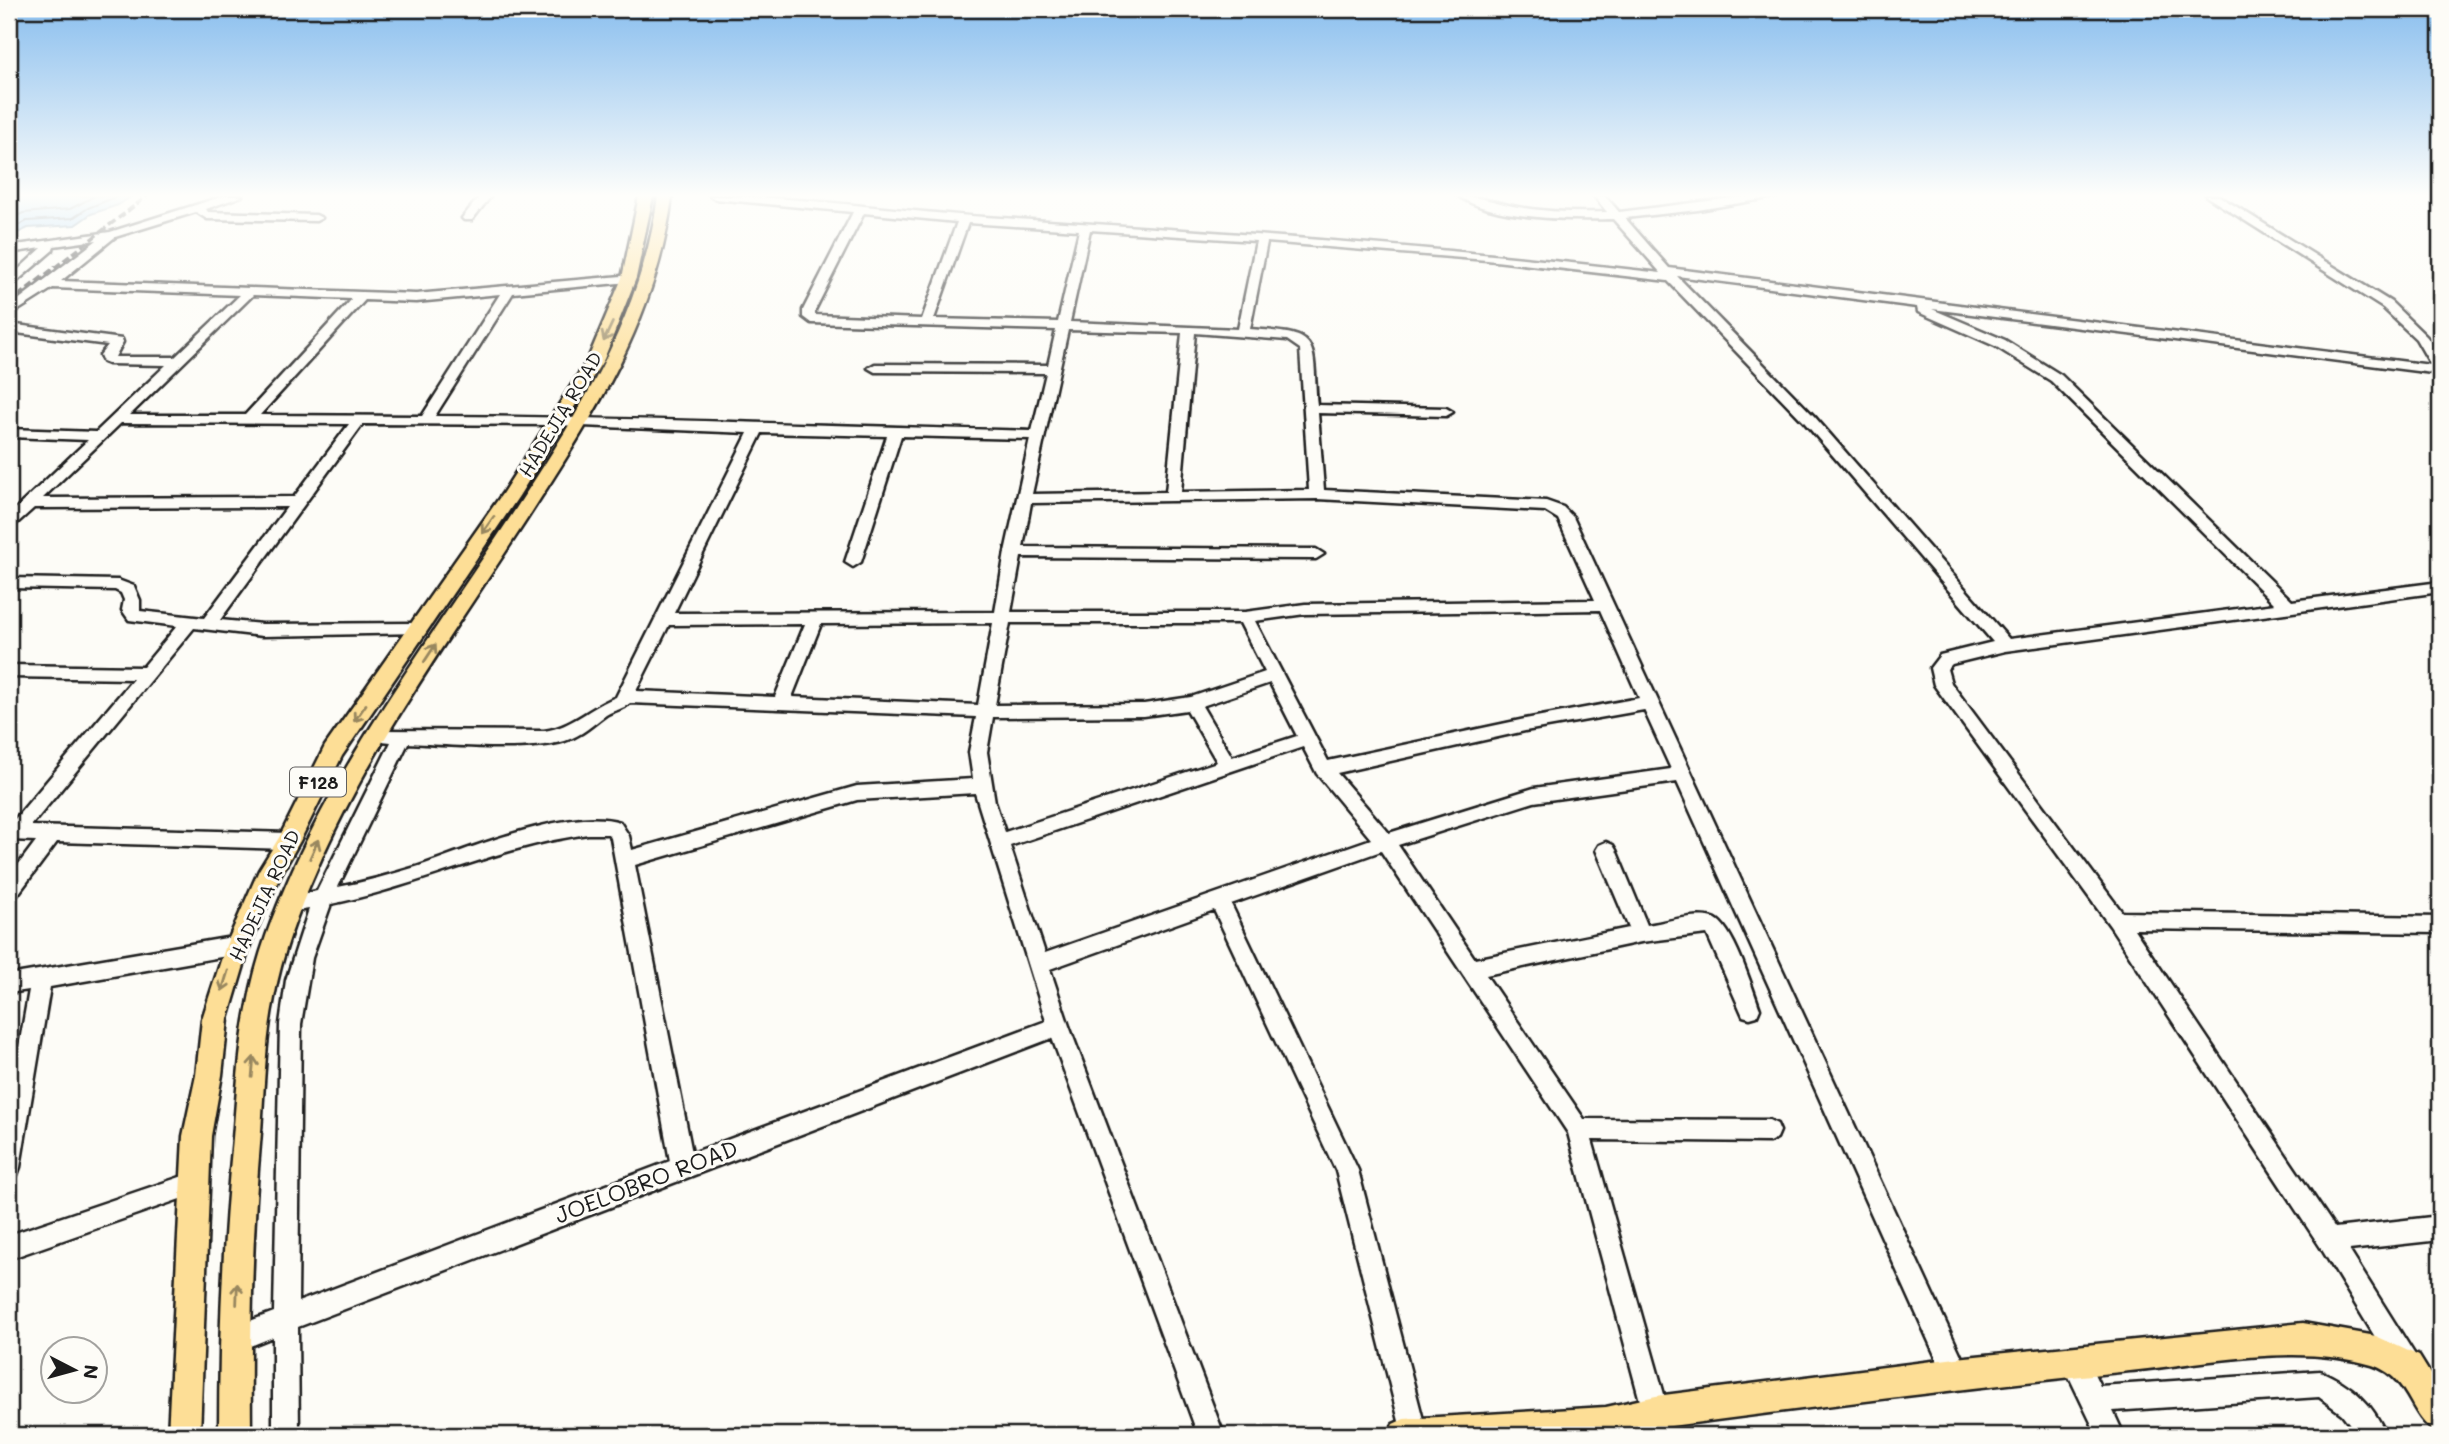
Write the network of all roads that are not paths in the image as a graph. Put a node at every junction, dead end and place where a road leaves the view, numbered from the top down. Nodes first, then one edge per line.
1 (32, 263) edge
2 (76, 263) edge
3 (632, 263) edge
4 (652, 263) edge
5 (833, 263) edge
6 (948, 263) edge
7 (1077, 263) edge
8 (1257, 263) edge
9 (1562, 263) edge
10 (1659, 263) edge
11 (2320, 263) edge
12 (1669, 274) junction
13 (629, 278) junction
14 (9, 284) edge
15 (50, 284) junction
16 (508, 291) junction
17 (250, 292) junction
18 (363, 295) junction
19 (1903, 301) junction
20 (9, 312) edge
21 (927, 322) junction
22 (1062, 326) junction
23 (9, 328) edge
24 (1189, 330) junction
25 (1242, 333) junction
26 (177, 361) junction
27 (875, 368) dead end
28 (1052, 369) junction
29 (2440, 369) edge
30 (1311, 408) junction
31 (1446, 412) dead end
32 (118, 419) junction
33 (248, 420) junction
34 (359, 420) junction
35 (426, 421) junction
36 (569, 422) junction
37 (757, 429) junction
38 (895, 432) junction
39 (9, 433) edge
40 (1037, 435) junction
41 (99, 436) junction
42 (1317, 494) junction
43 (1173, 497) junction
44 (1024, 499) junction
45 (297, 502) junction
46 (30, 503) junction
47 (9, 522) edge
48 (1013, 552) junction
49 (1316, 554) dead end
50 (853, 562) dead end
51 (9, 583) edge
52 (2440, 587) edge
53 (1605, 605) junction
54 (2289, 608) junction
55 (1001, 617) junction
56 (1245, 617) junction
57 (665, 619) junction
58 (816, 619) junction
59 (189, 624) junction
60 (208, 625) junction
61 (416, 629) junction
62 (2005, 645) junction
63 (9, 671) edge
64 (147, 673) junction
65 (1275, 675) junction
66 (628, 697) junction
67 (1192, 703) junction
68 (1649, 703) junction
69 (781, 704) junction
70 (983, 711) junction
71 (402, 736) junction
72 (1307, 739) junction
73 (372, 743) junction
74 (333, 752) junction
75 (1228, 765) junction
76 (1323, 769) junction
77 (1681, 775) junction
78 (984, 786) junction
79 (11, 833) edge
80 (52, 833) junction
81 (289, 841) junction
82 (999, 842) junction
83 (1385, 842) junction
84 (1606, 850) dead end
85 (625, 860) junction
86 (9, 891) edge
87 (324, 897) junction
88 (1219, 901) junction
89 (291, 904) junction
90 (2117, 920) junction
91 (2440, 925) edge
92 (1641, 934) junction
93 (238, 945) junction
94 (1038, 964) junction
95 (1471, 969) junction
96 (41, 980) junction
97 (9, 984) edge
98 (1750, 1009) dead end
99 (1058, 1026) junction
100 (1578, 1129) junction
101 (1769, 1131) dead end
102 (9, 1167) edge
103 (682, 1167) junction
104 (195, 1183) junction
105 (2440, 1228) edge
106 (2329, 1240) junction
107 (9, 1247) edge
108 (285, 1320) junction
109 (235, 1339) junction
110 (2075, 1362) junction
111 (2408, 1367) junction
112 (1956, 1373) junction
113 (2094, 1399) junction
114 (1656, 1412) junction
115 (2440, 1418) edge
116 (1608, 1429) edge
117 (1410, 1434) edge
118 (184, 1435) edge
119 (235, 1435) edge
120 (286, 1435) edge
121 (1211, 1435) edge
122 (2111, 1435) edge
123 (2373, 1435) edge

1 - 14 street
2 - 15 street
3 - 13 main road, HADEJIA ROAD / F128
4 - 36 main road, HADEJIA ROAD / F128
5 - 21 street
6 - 21 street
7 - 22 street
8 - 25 street
9 - 12 street
10 - 12 street
11 - 29 street
12 - 19 street
12 - 62 street
13 - 16 street
13 -> 36 main road, HADEJIA ROAD / F128
15 - 17 street
15 - 20 street
16 - 18 street
16 - 35 street
17 - 18 street
17 - 26 street
18 - 33 street
19 - 29 street
19 - 54 street
21 - 22 street
22 - 24 street
22 - 28 street
23 - 26 street
24 - 25 street
24 - 43 street
25 - 30 street
26 - 32 street
27 - 28 street
28 - 40 street
30 - 31 street
30 - 42 street
32 - 33 street
32 - 41 street
33 - 34 street
34 - 35 street
34 - 45 street
35 - 36 street
36 - 37 street
36 -> 61 main road, HADEJIA ROAD / F128
73 -> 36 main road, HADEJIA ROAD / F128
37 - 38 street
37 - 57 street
38 - 40 street
38 - 50 street
39 - 41 street
40 - 44 street
41 - 46 street
42 - 43 street
42 - 53 street
43 - 44 street
44 - 48 street
45 - 46 street
45 - 60 street
46 - 47 street
48 - 49 street
48 - 55 street
51 - 59 street
52 - 54 street
53 - 56 street
53 - 68 street
54 - 62 street
55 - 56 street
55 - 58 street
55 - 70 street
56 - 65 street
57 - 58 street
57 - 66 street
58 - 69 street
59 - 60 street
59 - 64 street
60 - 61 street
61 -> 74 main road, HADEJIA ROAD / F128
62 - 90 street
63 - 64 street
64 - 79 street
65 - 67 street
65 - 72 street
66 - 69 street
66 - 71 street
67 - 70 street
67 - 75 street
68 - 76 street
68 - 77 street
69 - 70 street
70 - 78 street
71 - 73 street
71 - 87 street
72 - 75 street
72 - 76 street
73 - 74 main road
89 -> 73 main road, HADEJIA ROAD / F128
74 - 81 main road, HADEJIA ROAD / F128
75 - 82 street
76 - 83 street
77 - 83 street
77 - 112 street
78 - 82 street
78 - 85 street
79 - 80 street
80 - 81 street
80 - 86 street
81 - 93 main road, HADEJIA ROAD / F128
82 - 94 street
83 - 88 street
83 - 95 street
84 - 92 street
85 - 87 street
85 - 103 street
87 - 89 street
87 - 108 street
88 - 94 street
88 - 117 street
109 -> 89 main road, HADEJIA ROAD / F128
90 - 91 street
90 - 106 street
92 - 95 street
92 - 98 street
93 - 96 street
93 -> 104 main road, HADEJIA ROAD / F128
94 - 99 street
95 - 100 street
96 - 97 street
96 - 102 street
99 - 103 street, JOELOBRO ROAD
99 - 121 street
100 - 101 street
100 - 114 street
103 - 108 street, JOELOBRO ROAD
104 - 107 street
104 - 118 main road, HADEJIA ROAD / F128
105 - 106 street
106 - 111 street
108 - 109 street, JOELOBRO ROAD
108 - 120 street
109 - 119 main road, HADEJIA ROAD / F128
110 - 111 main road
110 - 112 main road
110 - 113 street
111 - 115 main road
112 - 114 main road
113 - 122 street
113 - 123 street
114 - 116 main road
116 - 117 main road

